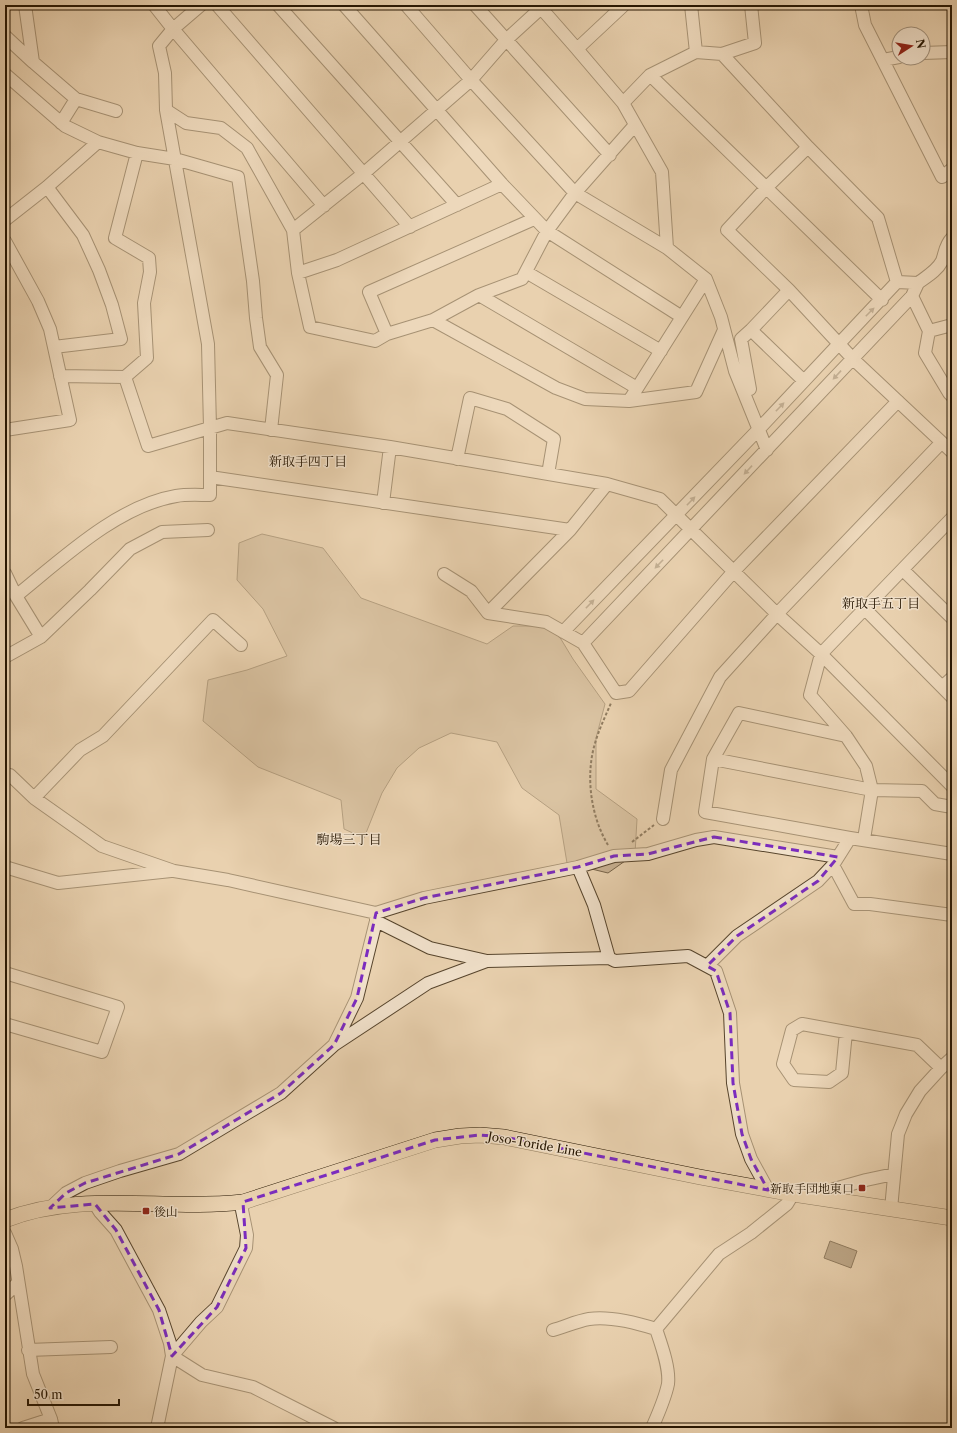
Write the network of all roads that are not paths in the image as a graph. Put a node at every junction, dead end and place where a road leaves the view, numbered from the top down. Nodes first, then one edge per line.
1 (25, 5) edge
2 (154, 5) edge
3 (201, 5) edge
4 (217, 5) edge
5 (278, 5) edge
6 (344, 5) edge
7 (406, 5) edge
8 (475, 5) edge
9 (624, 5) edge
10 (691, 5) edge
11 (751, 5) edge
12 (861, 5) edge
13 (535, 6) edge
14 (173, 30) junction
15 (5, 36) edge
16 (506, 40) junction
17 (577, 49) junction
18 (696, 52) junction
19 (952, 52) edge
20 (931, 53) edge
21 (722, 54) junction
22 (891, 58) edge
23 (883, 60) junction
24 (33, 62) junction
25 (5, 74) edge
26 (650, 75) junction
27 (471, 80) junction
28 (76, 99) junction
29 (623, 103) junction
30 (437, 109) junction
31 (166, 110) junction
32 (116, 111) dead end
33 (61, 123) junction
34 (635, 125) junction
35 (400, 141) junction
36 (98, 142) junction
37 (808, 147) junction
38 (137, 153) junction
39 (610, 155) junction
40 (175, 159) junction
41 (952, 169) edge
42 (363, 174) junction
43 (502, 184) junction
44 (47, 187) junction
45 (766, 188) junction
46 (575, 193) junction
47 (457, 205) junction
48 (324, 206) junction
49 (534, 219) junction
50 (5, 220) edge
51 (410, 227) junction
52 (293, 230) junction
53 (547, 231) junction
54 (952, 238) edge
55 (5, 241) edge
56 (667, 248) junction
57 (526, 272) junction
58 (298, 273) junction
59 (706, 279) junction
60 (897, 282) junction
61 (918, 283) junction
62 (789, 290) junction
63 (479, 295) junction
64 (912, 296) junction
65 (882, 300) junction
66 (682, 317) junction
67 (433, 320) junction
68 (952, 326) edge
69 (724, 330) junction
70 (752, 330) junction
71 (929, 331) junction
72 (387, 334) junction
73 (839, 343) junction
74 (54, 347) junction
75 (660, 351) junction
76 (853, 358) junction
77 (60, 376) junction
78 (125, 377) junction
79 (804, 381) junction
80 (637, 388) junction
81 (750, 389) dead end
82 (952, 396) edge
83 (629, 400) junction
84 (898, 401) junction
85 (210, 428) junction
86 (5, 430) edge
87 (271, 430) junction
88 (758, 430) junction
89 (941, 442) junction
90 (390, 447) junction
91 (767, 450) junction
92 (952, 452) edge
93 (456, 458) junction
94 (548, 474) junction
95 (210, 477) junction
96 (607, 484) junction
97 (383, 503) junction
98 (676, 516) junction
99 (952, 518) edge
100 (208, 530) dead end
101 (570, 530) junction
102 (691, 530) junction
103 (904, 570) junction
104 (734, 571) junction
105 (5, 573) edge
106 (444, 574) dead end
107 (16, 596) junction
108 (865, 609) junction
109 (488, 613) junction
110 (777, 614) junction
111 (952, 618) edge
112 (563, 632) junction
113 (41, 637) junction
114 (583, 643) junction
115 (240, 645) dead end
116 (821, 654) junction
117 (5, 657) edge
118 (952, 678) edge
119 (942, 687) junction
120 (952, 697) edge
121 (846, 736) junction
122 (713, 759) junction
123 (10, 775) dead end
124 (952, 786) edge
125 (872, 790) junction
126 (34, 798) junction
127 (952, 807) edge
128 (663, 818) road end
129 (850, 838) junction
130 (864, 839) junction
131 (952, 854) edge
132 (835, 861) junction
133 (5, 867) edge
134 (578, 867) junction
135 (174, 871) junction
136 (952, 915) edge
137 (376, 917) junction
138 (609, 958) junction
139 (487, 961) junction
140 (707, 966) junction
141 (5, 973) edge
142 (5, 1024) edge
143 (846, 1032) junction
144 (334, 1044) junction
145 (952, 1058) edge
146 (941, 1068) junction
147 (894, 1174) junction
148 (768, 1190) junction
149 (793, 1194) junction
150 (828, 1200) junction
151 (243, 1202) junction
152 (96, 1204) junction
153 (50, 1208) junction
154 (891, 1209) junction
155 (952, 1218) edge
156 (5, 1220) edge
157 (5, 1233) edge
158 (18, 1283) junction
159 (5, 1296) edge
160 (553, 1330) dead end
161 (656, 1330) junction
162 (111, 1347) dead end
163 (28, 1350) junction
164 (172, 1356) junction
165 (52, 1424) edge
166 (23, 1428) edge
167 (157, 1428) edge
168 (334, 1428) edge
169 (652, 1428) edge

1 - 24 street
2 - 14 street
3 - 14 street
4 - 42 street
5 - 35 street
6 - 30 street
7 - 27 street
8 - 16 street
9 - 17 street
10 - 18 street
11 - 21 street
12 - 23 street
13 - 16 street
13 - 17 street
14 - 31 street
14 - 48 street
15 - 24 street
16 - 27 street
16 - 39 street
17 - 29 street
18 - 21 street
18 - 26 street
19 - 20 street
21 - 37 street
22 - 23 street
23 - 41 street
24 - 28 street
25 - 33 street
26 - 29 street
26 - 45 street
27 - 30 street
27 - 46 street
28 - 32 street
28 - 33 street
29 - 34 street
30 - 35 street
30 - 43 street
31 - 40 street
31 - 52 street
33 - 36 street
34 - 39 street
34 - 56 street
35 - 42 street
35 - 47 street
36 - 38 street
36 - 44 street
37 - 45 street
37 - 60 street
38 - 40 street
38 - 78 street
39 - 46 street
40 - 85 street
40 - 87 street
42 - 48 street
42 - 51 street
43 - 47 street
43 - 49 street
44 - 50 street
44 - 74 street
45 - 62 street
45 - 65 street
46 - 53 street
46 - 56 street
47 - 51 street
48 - 52 street
49 - 53 street
49 - 72 street
51 - 58 street
52 - 58 street
53 - 57 street
53 - 66 street
54 - 61 street
55 - 74 street
56 - 59 street
57 - 63 street
57 - 75 street
58 - 72 street
59 - 66 street
59 - 69 street
60 - 61 street
60 - 65 street
61 - 64 street
62 - 70 street
62 - 73 street
63 - 67 street
63 - 80 street
64 - 71 street
64 - 76 street
73 -> 65 street
66 - 75 street
67 - 72 street
67 - 83 street
68 - 71 street
69 - 83 street
69 - 88 street
70 - 79 street
70 - 81 street
71 - 82 street
73 - 76 street
73 - 79 street
74 - 77 street
75 - 80 street
76 - 84 street
76 -> 91 street
77 - 78 street
77 - 86 street
78 - 85 street
88 -> 79 street
80 - 83 street
84 - 89 street
84 - 104 street
85 - 87 street
85 - 95 street
87 - 90 street
88 - 91 street
98 -> 88 street
89 - 92 street
89 - 110 street
90 - 93 street
90 - 97 street
91 -> 102 street
93 - 94 street
93 - 94 street
94 - 96 street
95 - 97 street
95 - 107 street
96 - 98 street
96 - 101 street
97 - 101 street
98 - 102 street
112 -> 98 street
99 - 103 street
100 - 113 street
101 - 109 street
102 - 104 street
102 -> 114 street
103 - 108 street
103 - 111 street
104 - 110 street
104 - 114 street
105 - 107 street
106 - 109 street
107 - 113 street
108 - 116 street
108 - 119 street
109 - 112 street
110 - 116 street
110 - 128 street
112 - 114 street
113 - 117 street
115 - 126 street
116 - 121 street
116 - 124 street
118 - 119 street
119 - 120 street
121 - 122 street
121 - 125 street
122 - 125 street
122 - 129 street
123 - 126 street
125 - 127 street
125 - 130 street
126 - 135 street
129 - 130 street
129 - 132 street
130 - 131 street
132 - 134 street
132 - 136 street
132 - 140 street
133 - 135 street
134 - 137 street
134 - 138 street
135 - 137 street
137 - 139 street
137 - 144 street
138 - 139 street
138 - 140 street
139 - 144 street
140 - 148 street
141 - 142 street
143 - 143 street
143 - 146 street
144 - 153 street
145 - 146 street
146 - 147 street
147 - 150 street
147 - 154 street
148 - 149 main road, Joso-Toride Line
148 - 151 main road, Joso-Toride Line
149 - 150 main road, Joso-Toride Line
149 - 161 street
150 - 154 main road, Joso-Toride Line
151 - 152 main road, Joso-Toride Line
151 - 164 street
152 - 153 main road, Joso-Toride Line
152 - 164 street
153 - 156 main road, Joso-Toride Line
154 - 155 main road, Joso-Toride Line
157 - 158 street
158 - 159 street
158 - 163 street
160 - 161 street
161 - 169 street
162 - 163 street
163 - 165 street
164 - 167 street
164 - 168 street
165 - 166 street

